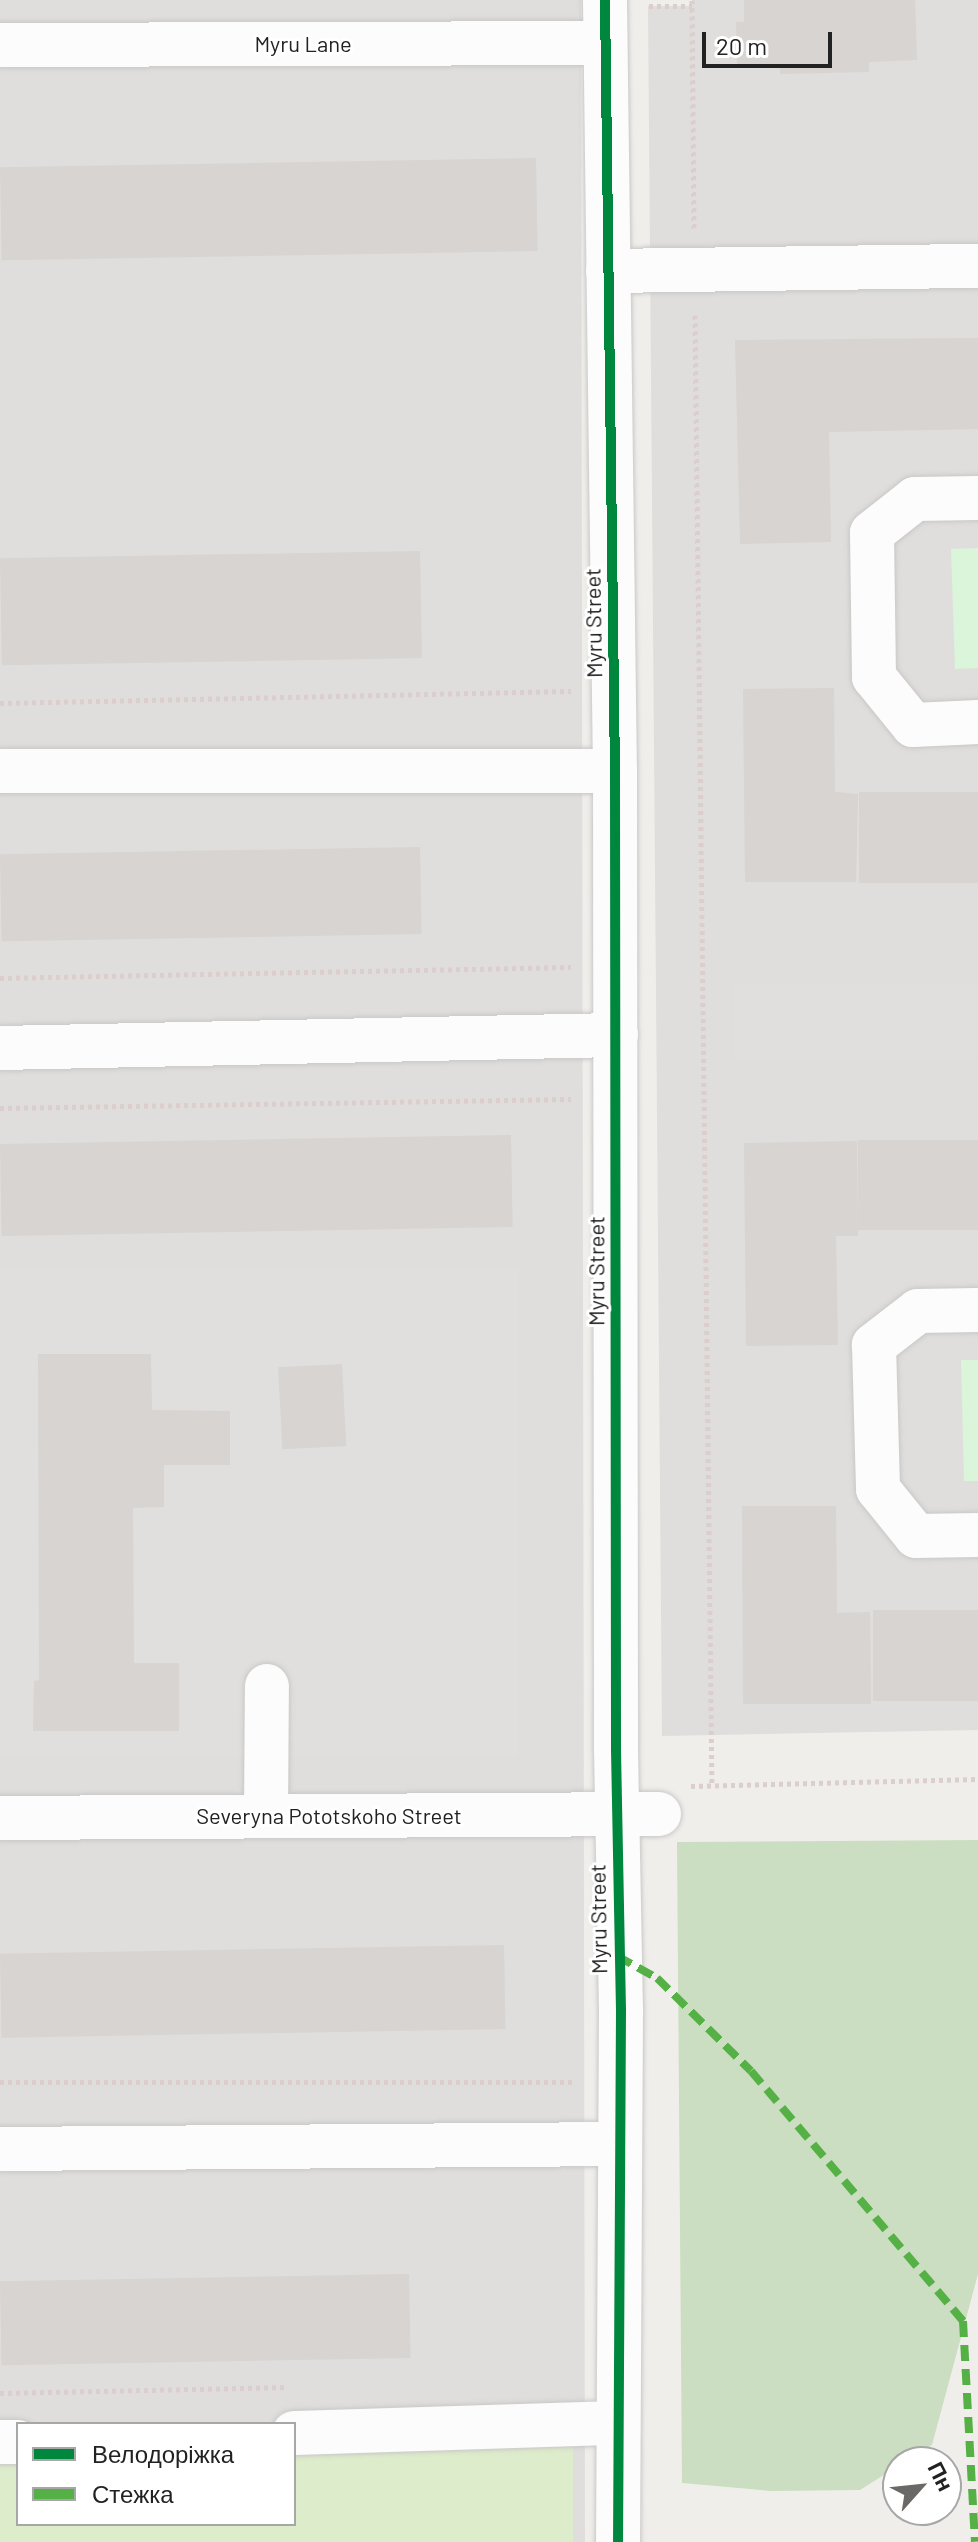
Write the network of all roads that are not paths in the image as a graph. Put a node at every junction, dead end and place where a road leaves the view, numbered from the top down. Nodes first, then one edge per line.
1 (620, 3) edge
2 (605, 43) junction
3 (0, 45) edge
4 (978, 266) edge
5 (608, 271) junction
6 (978, 498) edge
7 (978, 722) edge
8 (0, 771) edge
9 (615, 771) junction
10 (616, 1035) junction
11 (0, 1048) edge
12 (978, 1310) edge
13 (978, 1535) edge
14 (267, 1686) dead end
15 (654, 1805) junction
16 (266, 1816) junction
17 (0, 1818) edge
18 (618, 2144) junction
19 (0, 2149) edge
20 (618, 2423) junction
21 (296, 2433) edge
22 (618, 2542) edge

1 - 2 street, Myru Street
2 - 3 street, Myru Lane
2 - 5 street, Myru Street
4 - 5 street
5 - 9 street, Myru Street
6 - 7 street
8 - 9 street
9 - 10 street, Myru Street
10 - 11 street
10 - 15 street, Myru Street
12 - 13 street
14 - 16 street
15 - 16 street, Severyna Pototskoho Street
15 - 18 street, Myru Street
16 - 17 street, Severyna Pototskoho Street
18 - 19 street
18 - 20 street, Myru Street
20 - 21 street
20 - 22 street, Myru Street

